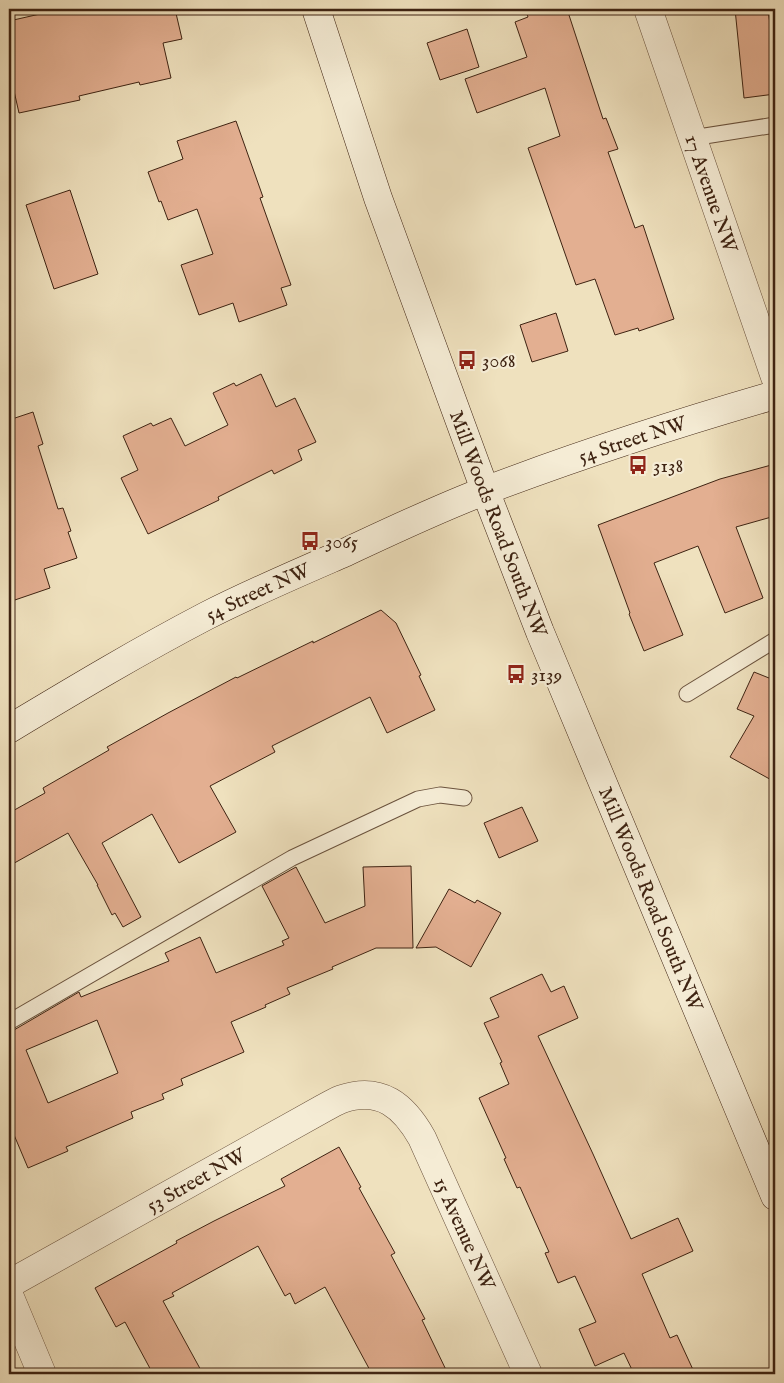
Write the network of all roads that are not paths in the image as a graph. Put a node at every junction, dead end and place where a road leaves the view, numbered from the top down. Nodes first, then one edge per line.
1 (316, 9) edge
2 (648, 9) edge
3 (775, 125) edge
4 (692, 138) junction
5 (775, 377) edge
6 (775, 395) edge
7 (485, 490) junction
8 (775, 640) edge
9 (687, 694) dead end
10 (9, 729) edge
11 (464, 798) dead end
12 (9, 1022) edge
13 (389, 1100) joint
14 (775, 1196) edge
15 (9, 1284) edge
16 (9, 1295) edge
17 (42, 1374) edge
18 (528, 1374) edge

1 - 7 street, Mill Woods Road South NW
2 - 4 street, 17 Avenue NW
3 - 4 lane
4 - 5 street, 17 Avenue NW
6 - 7 street, 54 Street NW
7 - 10 street, 54 Street NW
7 - 14 street, Mill Woods Road South NW
8 - 9 lane
11 - 12 lane
13 - 15 street, 53 Street NW
13 - 18 street, 15 Avenue NW
16 - 17 street

